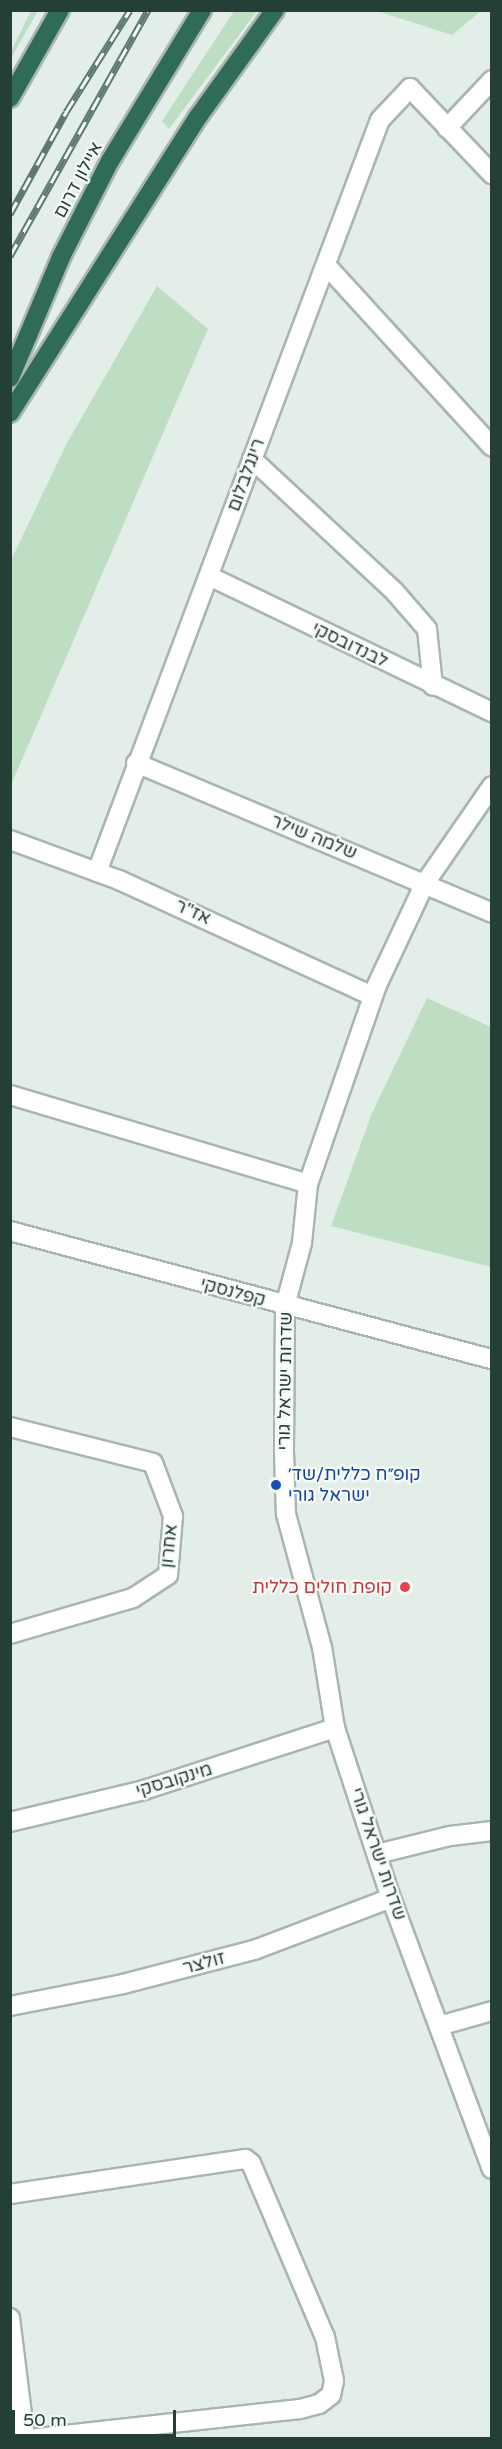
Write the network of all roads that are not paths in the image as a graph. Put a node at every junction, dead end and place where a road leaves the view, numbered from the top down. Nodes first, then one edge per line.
1 (60, 10) edge
2 (202, 10) edge
3 (275, 10) edge
4 (492, 80) edge
5 (10, 98) edge
6 (447, 128) junction
7 (492, 174) edge
8 (326, 265) junction
9 (10, 378) edge
10 (10, 413) edge
11 (492, 447) edge
12 (252, 459) junction
13 (209, 576) junction
14 (433, 686) junction
15 (492, 712) edge
16 (136, 763) junction
17 (492, 786) edge
18 (10, 840) edge
19 (97, 872) junction
20 (425, 883) junction
21 (492, 913) edge
22 (372, 996) junction
23 (10, 1095) edge
24 (308, 1184) junction
25 (10, 1231) edge
26 (285, 1306) junction
27 (492, 1359) edge
28 (10, 1427) edge
29 (10, 1634) edge
30 (335, 1728) junction
31 (10, 1822) edge
32 (492, 1831) edge
33 (377, 1854) junction
34 (391, 1898) junction
35 (10, 2006) edge
36 (492, 2011) edge
37 (440, 2026) junction
38 (492, 2169) edge
39 (10, 2194) edge
40 (10, 2318) edge
41 (25, 2439) edge
42 (36, 2439) edge

1 - 5 highway
2 - 9 highway, איילון דרום
3 - 10 highway
4 - 6 street
6 - 7 street
6 - 8 street, רינגלבלום
8 - 11 street
8 - 12 street, רינגלבלום
12 - 13 street, רינגלבלום
12 - 14 street
13 - 14 street, לבנדובסקי
13 - 16 street, רינגלבלום
14 - 15 street, לבנדובסקי
16 - 19 street, רינגלבלום
16 - 20 street, שלמה שילר
17 - 20 street, שדרות ישראל גורי
18 - 19 street, אז"ר
19 - 22 street, אז"ר
20 - 21 street, שלמה שילר
20 - 22 street, שדרות ישראל גורי
22 - 24 street, שדרות ישראל גורי
23 - 24 street
24 - 26 street, שדרות ישראל גורי
25 - 26 street, קפלנסקי
26 - 27 street, קפלנסקי
26 - 30 street, שדרות ישראל גורי
28 - 29 street, אחרון
30 - 31 street, מינקובסקי
30 - 33 street, שדרות ישראל גורי
32 - 33 street
33 - 34 street, שדרות ישראל גורי
34 - 35 street, זולצר
34 - 37 street, שדרות ישראל גורי
36 - 37 street
37 - 38 street, שדרות ישראל גורי
39 - 42 street
40 - 41 street

